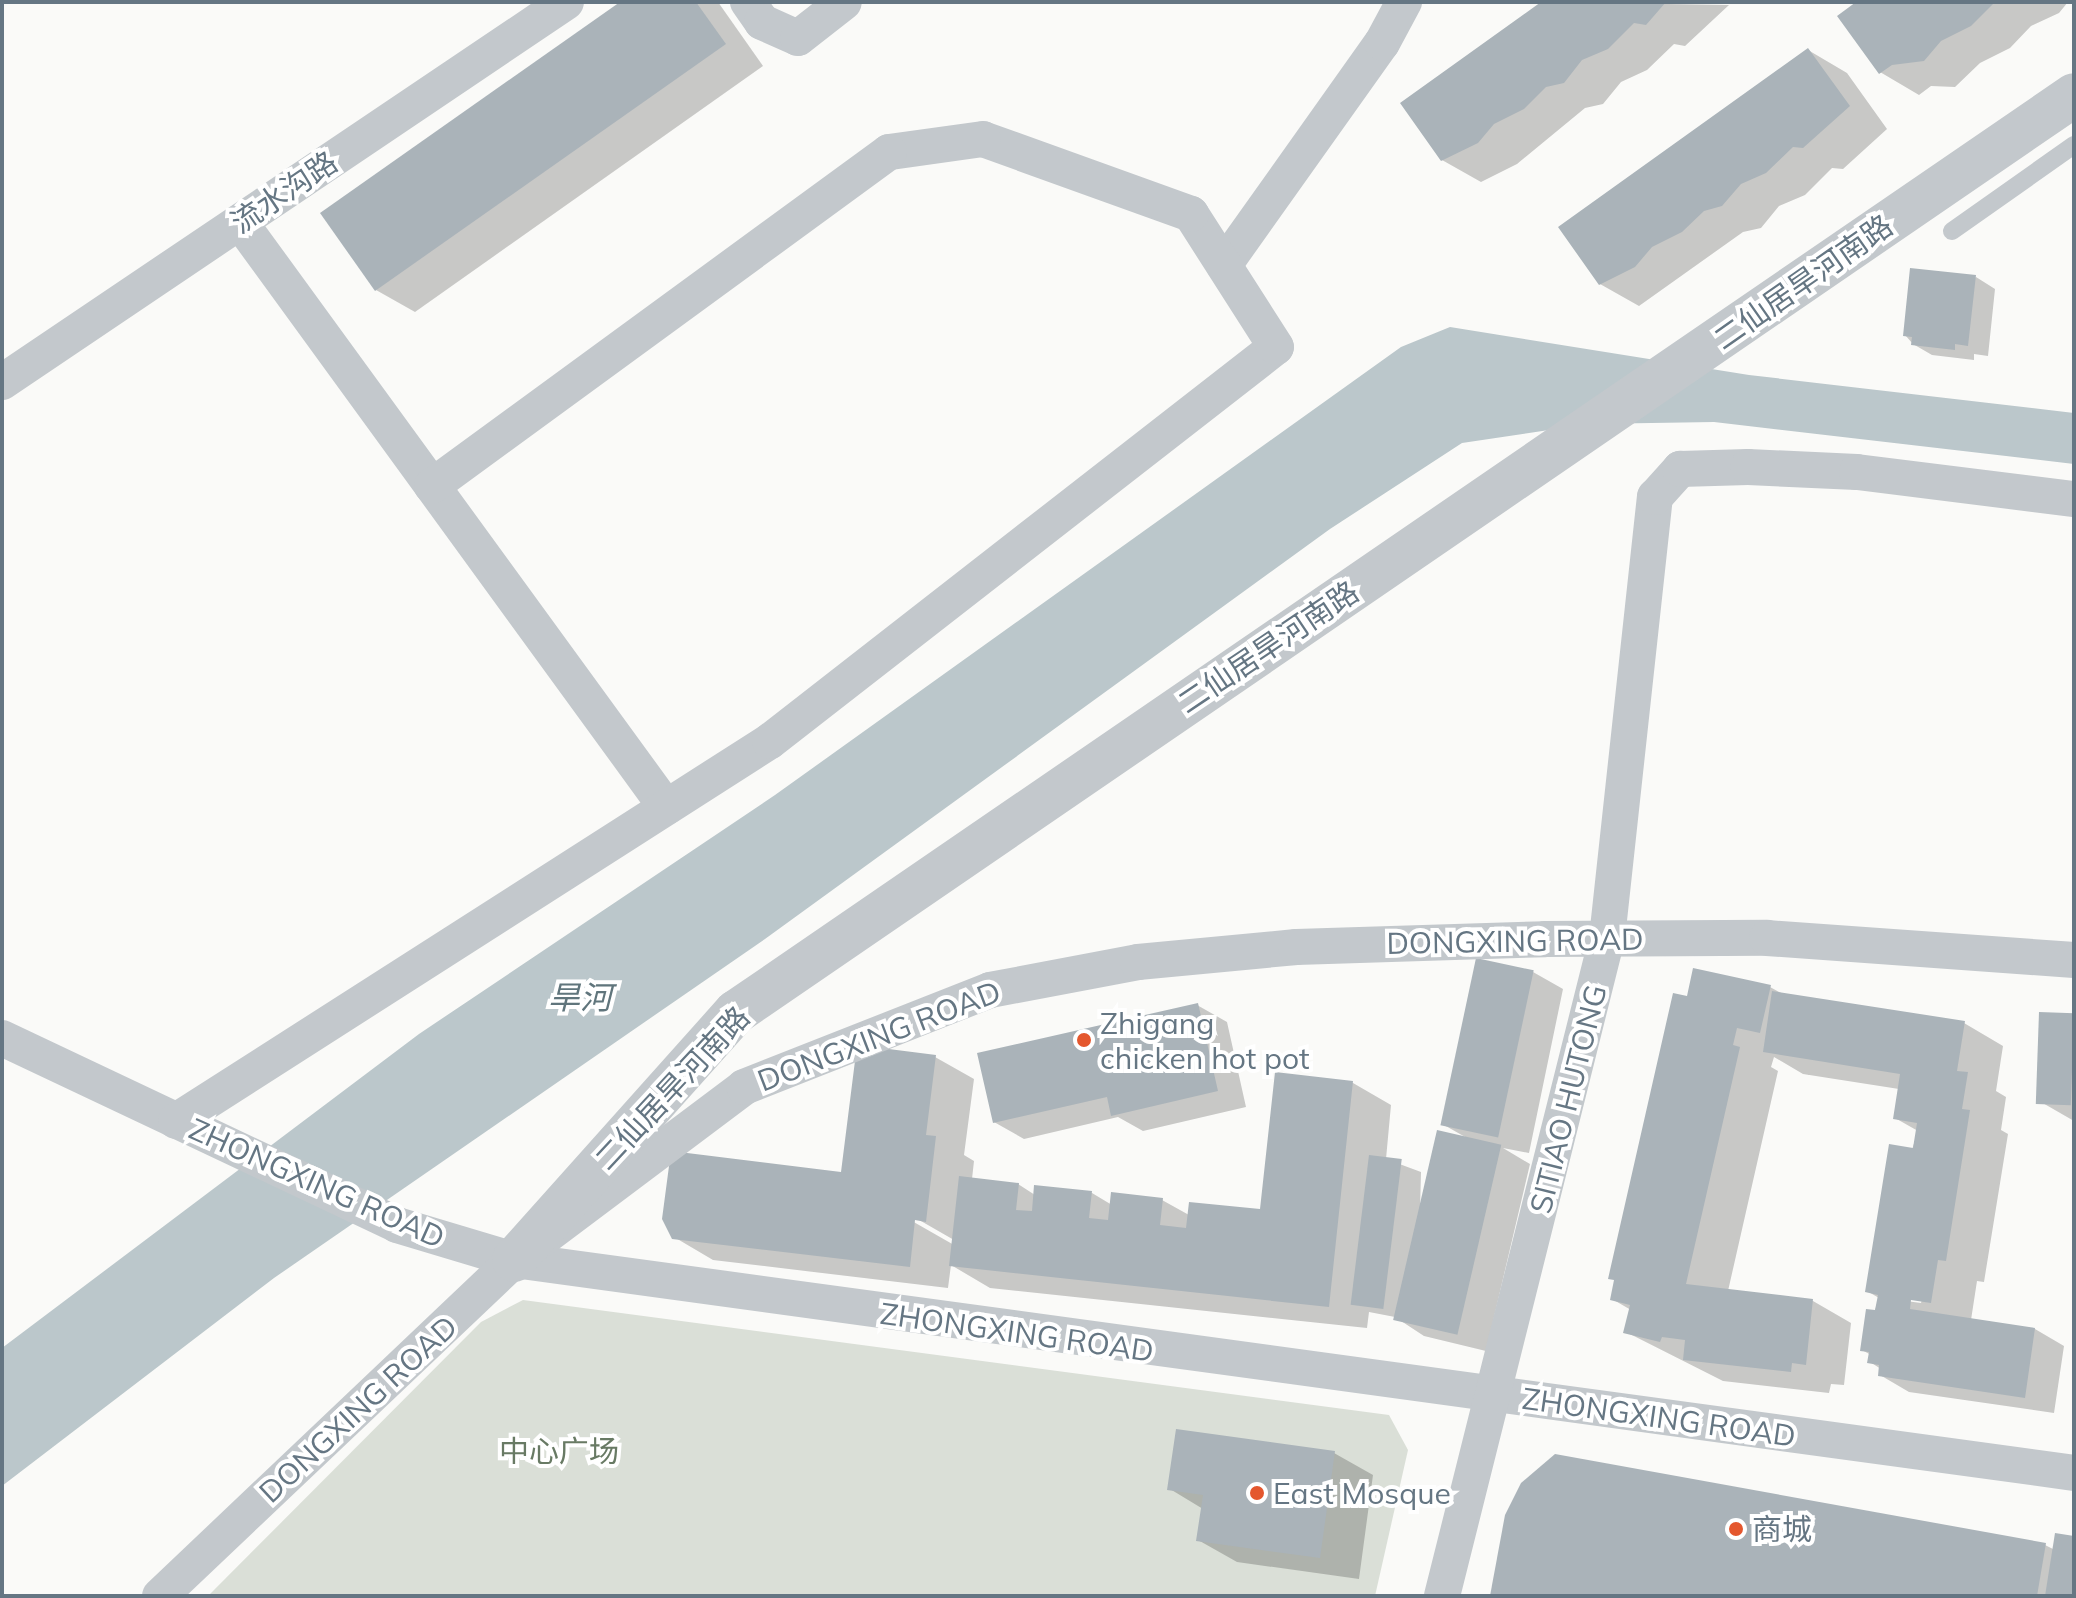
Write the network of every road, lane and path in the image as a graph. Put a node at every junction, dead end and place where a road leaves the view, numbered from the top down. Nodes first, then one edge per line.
1 (566, 2) edge
2 (748, 2) edge
3 (844, 2) edge
4 (1404, 2) edge
5 (2074, 95) edge
6 (2074, 145) edge
7 (240, 222) junction
8 (1952, 231) dead end
9 (1224, 265) junction
10 (2, 382) edge
11 (432, 486) junction
12 (2074, 499) edge
13 (666, 807) junction
14 (1607, 938) junction
15 (2074, 960) edge
16 (2, 1038) edge
17 (176, 1121) junction
18 (514, 1260) junction
19 (1492, 1395) junction
20 (2074, 1473) edge
21 (160, 1596) edge
22 (1442, 1596) edge

1 - 7 street, 流水沟路
2 - 3 street
4 - 9 street
5 - 18 street, 二仙居旱河南路
6 - 8 lane
7 - 10 street, 流水沟路
7 - 11 street
9 - 11 street
9 - 13 street
11 - 13 street
12 - 14 street, SITIAO HUTONG
13 - 17 street
14 - 15 street, DONGXING ROAD
14 - 18 street, DONGXING ROAD
14 - 19 street, SITIAO HUTONG
16 - 17 street, ZHONGXING ROAD
17 - 18 street, ZHONGXING ROAD
18 - 19 street, ZHONGXING ROAD
18 - 21 street, DONGXING ROAD
19 - 20 street, ZHONGXING ROAD
19 - 22 street, SITIAO HUTONG

